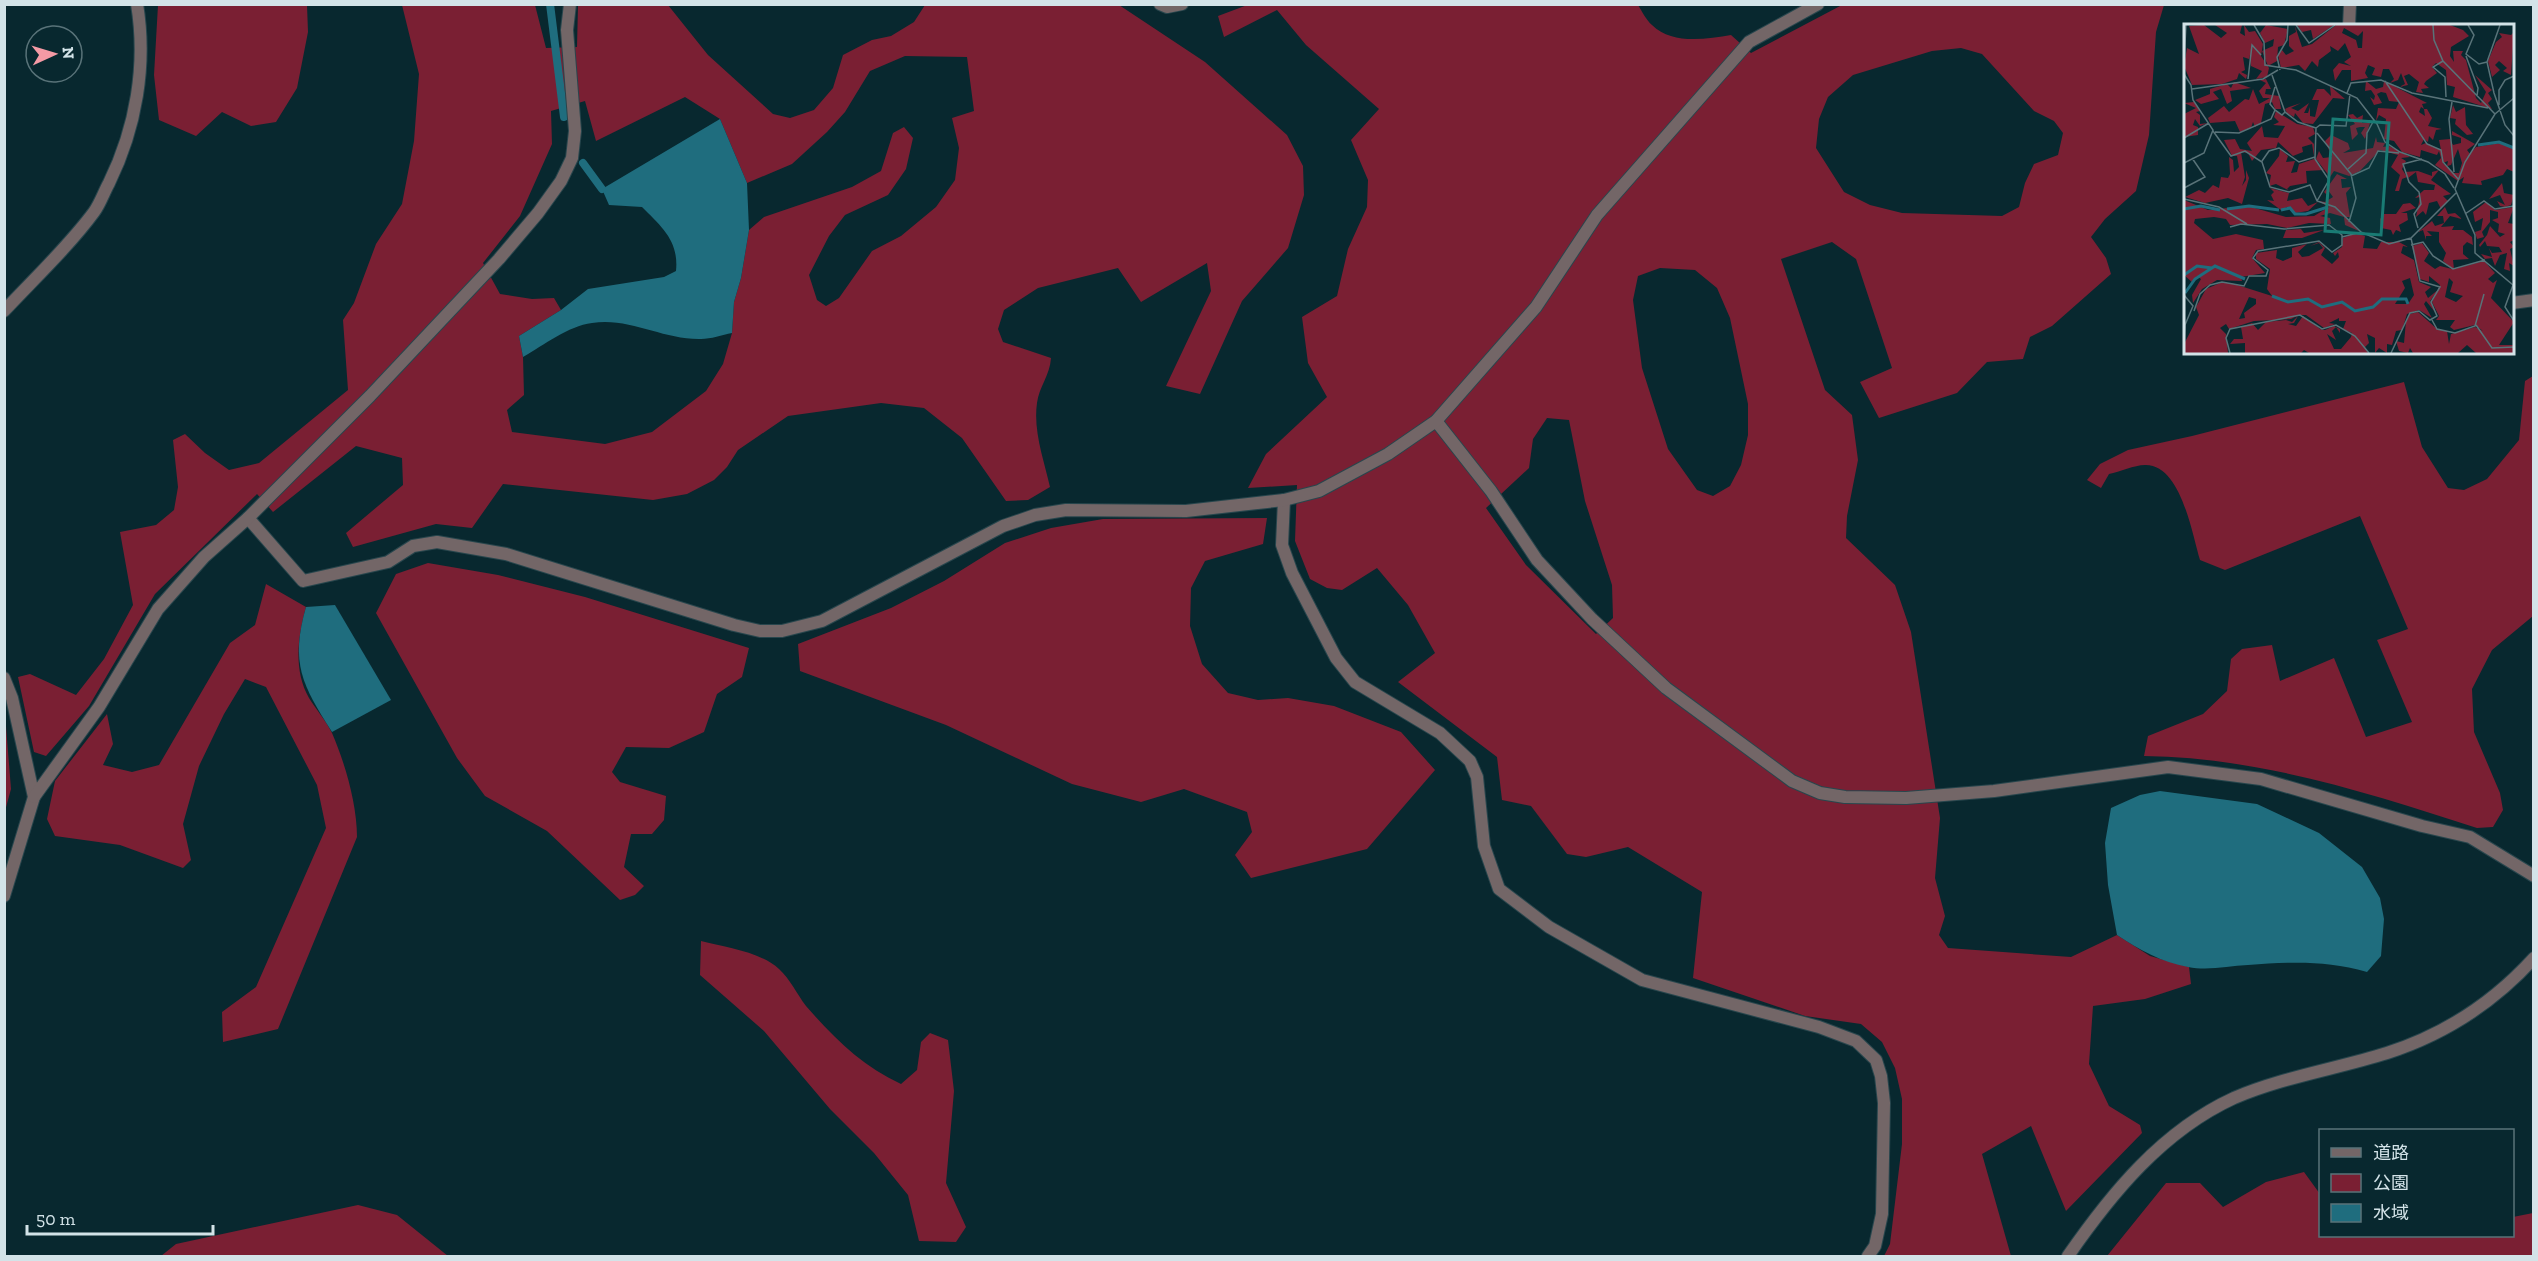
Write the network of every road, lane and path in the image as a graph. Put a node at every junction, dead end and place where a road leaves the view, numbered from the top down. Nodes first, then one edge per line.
1 (137, 4) edge
2 (570, 4) edge
3 (1160, 4) edge
4 (1182, 4) edge
5 (1818, 4) edge
6 (2350, 4) edge
7 (2349, 24) edge
8 (2534, 300) edge
9 (2514, 303) edge
10 (4, 311) edge
11 (1436, 421) junction
12 (1284, 500) junction
13 (248, 518) junction
14 (4, 678) edge
15 (34, 797) junction
16 (2534, 876) edge
17 (4, 896) edge
18 (2534, 958) edge
19 (1868, 1257) edge
20 (2068, 1257) edge

1 - 10 street
2 - 13 street
3 - 4 street
5 - 11 street
6 - 7 street
8 - 9 street
11 - 12 street
11 - 16 street
12 - 13 street
12 - 19 street
13 - 15 street
14 - 15 street
15 - 17 street
18 - 20 street

